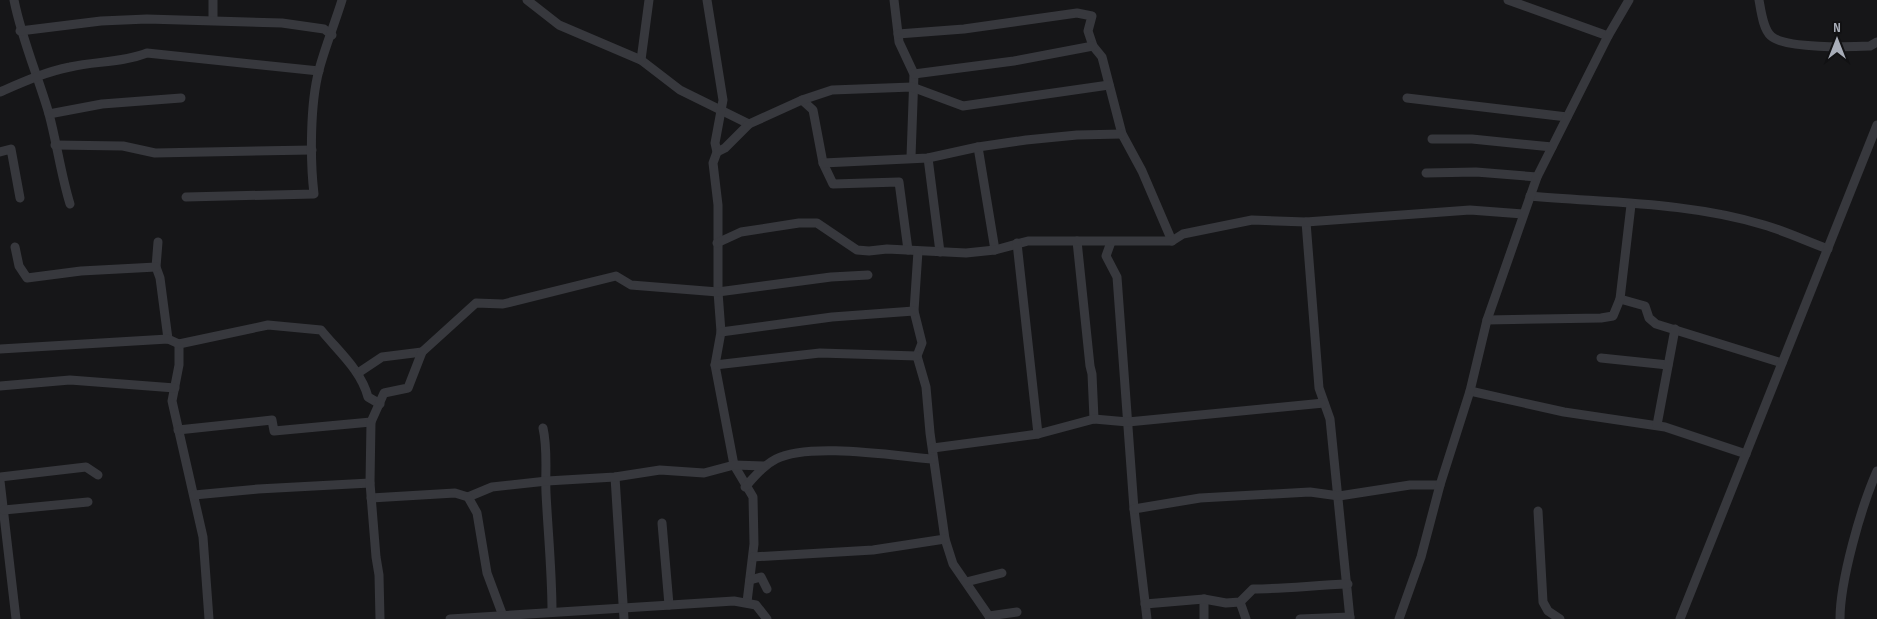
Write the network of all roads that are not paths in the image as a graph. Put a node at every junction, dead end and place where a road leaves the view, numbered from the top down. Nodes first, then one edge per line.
1 (14, 0) edge
2 (213, 0) edge
3 (342, 0) edge
4 (526, 0) edge
5 (649, 0) edge
6 (707, 0) edge
7 (894, 0) edge
8 (1508, 0) edge
9 (1629, 0) edge
10 (1759, 0) edge
11 (213, 20) junction
12 (20, 31) junction
13 (898, 34) junction
14 (332, 35) junction
15 (1608, 36) junction
16 (1877, 42) edge
17 (1093, 46) junction
18 (641, 60) junction
19 (319, 71) junction
20 (914, 74) junction
21 (36, 76) junction
22 (1109, 85) junction
23 (912, 87) junction
24 (0, 92) edge
25 (181, 98) dead end
26 (1407, 98) dead end
27 (802, 100) junction
28 (721, 109) junction
29 (49, 114) junction
30 (1567, 117) junction
31 (749, 124) junction
32 (1877, 124) edge
33 (1122, 134) junction
34 (1432, 139) dead end
35 (55, 146) junction
36 (1552, 147) junction
37 (978, 148) junction
38 (312, 150) junction
39 (0, 152) edge
40 (717, 152) junction
41 (911, 157) junction
42 (928, 158) junction
43 (823, 162) junction
44 (1426, 173) dead end
45 (1537, 177) junction
46 (1530, 196) junction
47 (186, 197) dead end
48 (20, 198) dead end
49 (70, 204) dead end
50 (1631, 205) junction
51 (1523, 214) junction
52 (1306, 222) junction
53 (1077, 241) junction
54 (1172, 241) junction
55 (158, 242) dead end
56 (1111, 242) junction
57 (717, 243) junction
58 (1017, 243) junction
59 (15, 247) dead end
60 (1828, 249) junction
61 (908, 250) junction
62 (996, 250) junction
63 (918, 251) junction
64 (940, 252) junction
65 (156, 267) junction
66 (868, 275) dead end
67 (718, 292) junction
68 (1620, 299) junction
69 (914, 311) junction
70 (1487, 320) junction
71 (1675, 329) junction
72 (721, 332) junction
73 (168, 339) junction
74 (179, 344) junction
75 (0, 349) edge
76 (422, 352) junction
77 (917, 356) junction
78 (1601, 358) dead end
79 (1782, 363) junction
80 (1668, 364) junction
81 (715, 365) junction
82 (358, 373) junction
83 (0, 386) edge
84 (175, 388) junction
85 (1470, 391) junction
86 (1324, 403) junction
87 (380, 404) junction
88 (1094, 419) junction
89 (371, 422) junction
90 (1128, 422) junction
91 (1657, 425) junction
92 (543, 428) dead end
93 (178, 430) junction
94 (1038, 434) junction
95 (933, 448) junction
96 (1746, 454) junction
97 (934, 459) junction
98 (734, 465) junction
99 (764, 466) junction
100 (1877, 471) edge
101 (98, 475) dead end
102 (0, 477) edge
103 (615, 477) junction
104 (0, 481) edge
105 (547, 481) junction
106 (370, 483) junction
107 (1440, 486) junction
108 (745, 487) junction
109 (194, 495) junction
110 (1339, 496) junction
111 (468, 497) junction
112 (371, 498) junction
113 (88, 502) dead end
114 (1134, 509) junction
115 (4, 510) junction
116 (1538, 511) dead end
117 (662, 523) dead end
118 (945, 539) junction
119 (753, 557) junction
120 (1002, 573) dead end
121 (750, 580) junction
122 (966, 582) junction
123 (1348, 584) junction
124 (767, 590) dead end
125 (1204, 599) junction
126 (747, 602) junction
127 (1240, 602) junction
128 (1145, 604) junction
129 (669, 605) junction
130 (624, 607) junction
131 (552, 612) junction
132 (1017, 612) dead end
133 (578, 615) edge
134 (503, 616) junction
135 (990, 617) edge
136 (464, 618) edge
137 (1350, 618) edge
138 (16, 619) edge
139 (209, 619) edge
140 (380, 619) edge
141 (450, 619) edge
142 (624, 619) edge
143 (767, 619) edge
144 (1147, 619) edge
145 (1204, 619) edge
146 (1246, 619) edge
147 (1300, 619) edge
148 (1399, 619) edge
149 (1560, 619) edge
150 (1680, 619) edge
151 (1840, 619) edge

1 - 12 street
2 - 11 street
3 - 14 street
4 - 18 street
5 - 18 street
6 - 28 street
7 - 13 street
8 - 15 street
9 - 15 street
10 - 16 street
11 - 12 street
11 - 14 street
12 - 21 street
13 - 17 street
13 - 20 street
14 - 19 street
15 - 30 street
17 - 20 street
17 - 22 street
18 - 28 street
19 - 21 street
19 - 38 street
20 - 23 street
21 - 24 street
21 - 29 street
22 - 23 street
22 - 33 street
23 - 27 street
23 - 41 street
25 - 29 street
26 - 30 street
27 - 31 street
27 - 43 street
28 - 31 street
28 - 40 street
29 - 35 street
30 - 36 street
31 - 40 street
32 - 60 street
33 - 37 street
33 - 54 street
34 - 36 street
35 - 38 street
35 - 49 street
36 - 45 street
37 - 42 street
37 - 62 street
38 - 47 street
39 - 48 street
40 - 57 street
41 - 42 street
41 - 43 street
42 - 64 street
43 - 61 street
44 - 45 street
45 - 46 street
46 - 50 street
46 - 51 street
50 - 60 street
50 - 68 street
51 - 52 street
51 - 70 street
52 - 54 street
52 - 86 street
53 - 56 street
53 - 58 street
53 - 88 street
54 - 56 street
55 - 65 street
56 - 90 street
57 - 61 street
57 - 67 street
58 - 62 street
58 - 94 street
59 - 65 street
60 - 79 street
61 - 63 street
62 - 64 street
63 - 64 street
63 - 69 street
65 - 73 street
66 - 67 street
67 - 72 street
67 - 76 street
68 - 70 street
68 - 71 street
69 - 72 street
69 - 77 street
70 - 85 street
71 - 79 street
71 - 80 street
72 - 81 street
73 - 74 street
73 - 75 street
74 - 82 street
74 - 84 street
76 - 82 street
76 - 87 street
77 - 81 street
77 - 95 street
78 - 80 street
79 - 96 street
80 - 91 street
81 - 98 street
82 - 87 street
83 - 84 street
84 - 93 street
85 - 91 street
85 - 107 street
86 - 90 street
86 - 110 street
87 - 89 street
88 - 90 street
88 - 94 street
89 - 93 street
89 - 106 street
90 - 114 street
91 - 96 street
92 - 105 street
93 - 109 street
94 - 95 street
95 - 97 street
96 - 150 street
97 - 99 street
97 - 118 street
98 - 99 street
98 - 103 street
98 - 108 street
99 - 108 street
100 - 151 street
101 - 102 street
103 - 105 street
103 - 130 street
104 - 115 street
105 - 111 street
105 - 131 street
106 - 109 street
106 - 112 street
107 - 110 street
107 - 148 street
108 - 119 street
109 - 139 street
110 - 114 street
110 - 123 street
111 - 112 street
111 - 134 street
112 - 140 street
113 - 115 street
114 - 128 street
115 - 138 street
116 - 149 street
117 - 129 street
118 - 119 street
118 - 122 street
119 - 121 street
120 - 122 street
121 - 124 street
121 - 126 street
122 - 135 street
123 - 127 street
123 - 137 street
125 - 127 street
125 - 128 street
125 - 145 street
126 - 129 street
126 - 143 street
127 - 146 street
128 - 144 street
129 - 130 street
130 - 133 street
130 - 142 street
131 - 133 street
131 - 134 street
132 - 135 street
134 - 136 street
136 - 141 street
137 - 147 street

